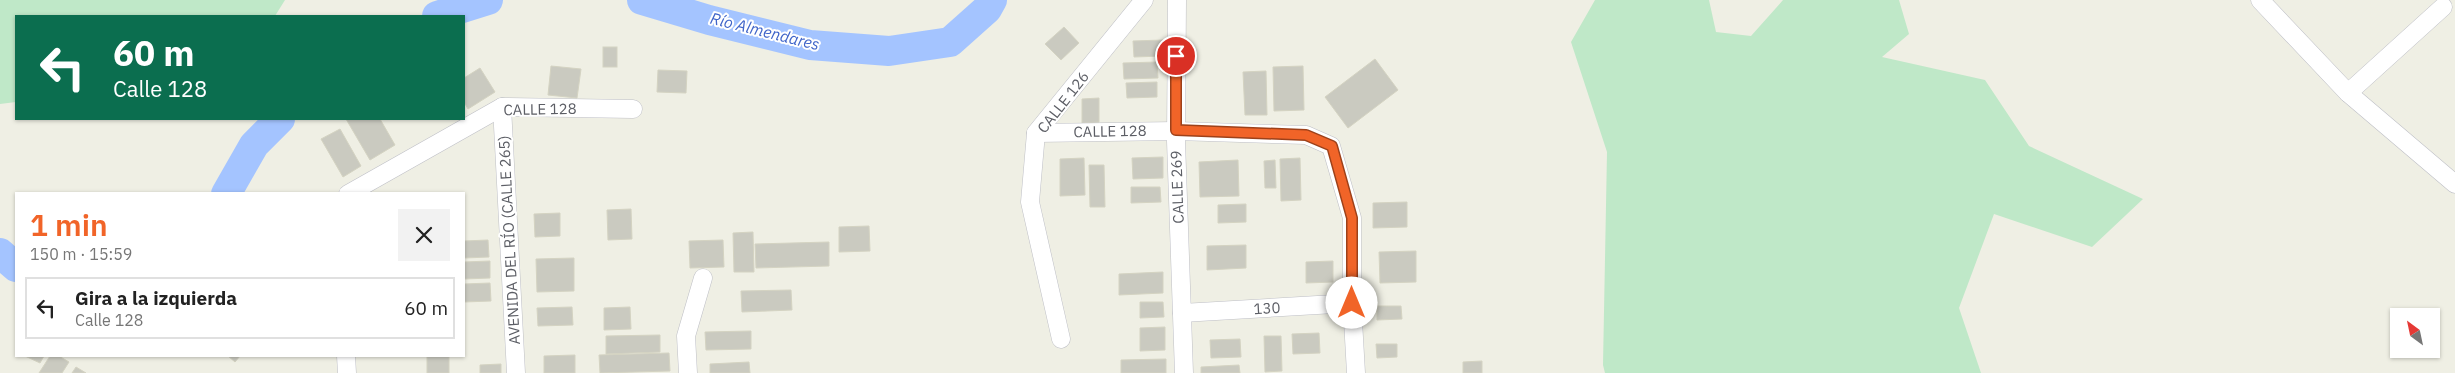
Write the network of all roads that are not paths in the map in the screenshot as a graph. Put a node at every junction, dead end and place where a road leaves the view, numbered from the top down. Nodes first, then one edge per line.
1 (1144, 0) edge
2 (1177, 0) edge
3 (2260, 0) edge
4 (2442, 7) dead end
5 (2348, 93) junction
6 (502, 107) junction
7 (633, 108) dead end
8 (1176, 130) junction
9 (1036, 132) junction
10 (2455, 184) edge
11 (352, 192) edge
12 (703, 278) dead end
13 (1352, 303) junction
14 (1182, 313) junction
15 (1061, 339) dead end
16 (346, 357) edge
17 (347, 373) edge
18 (516, 373) edge
19 (688, 373) edge
20 (1184, 373) edge
21 (1356, 373) edge

1 - 9 street, CALLE 126
2 - 8 street, CALLE 269
3 - 5 street
4 - 5 street
5 - 10 street
6 - 7 street, CALLE 128
6 - 11 street, CALLE 128
6 - 18 street, AVENIDA DEL RÍO (CALLE 265)
8 - 9 street, CALLE 128
8 - 13 street, CALLE 128
8 - 14 street, CALLE 269
9 - 15 street, CALLE 126
12 - 19 street
13 - 14 street, 130
13 - 21 street
14 - 20 street, CALLE 269
16 - 17 street

